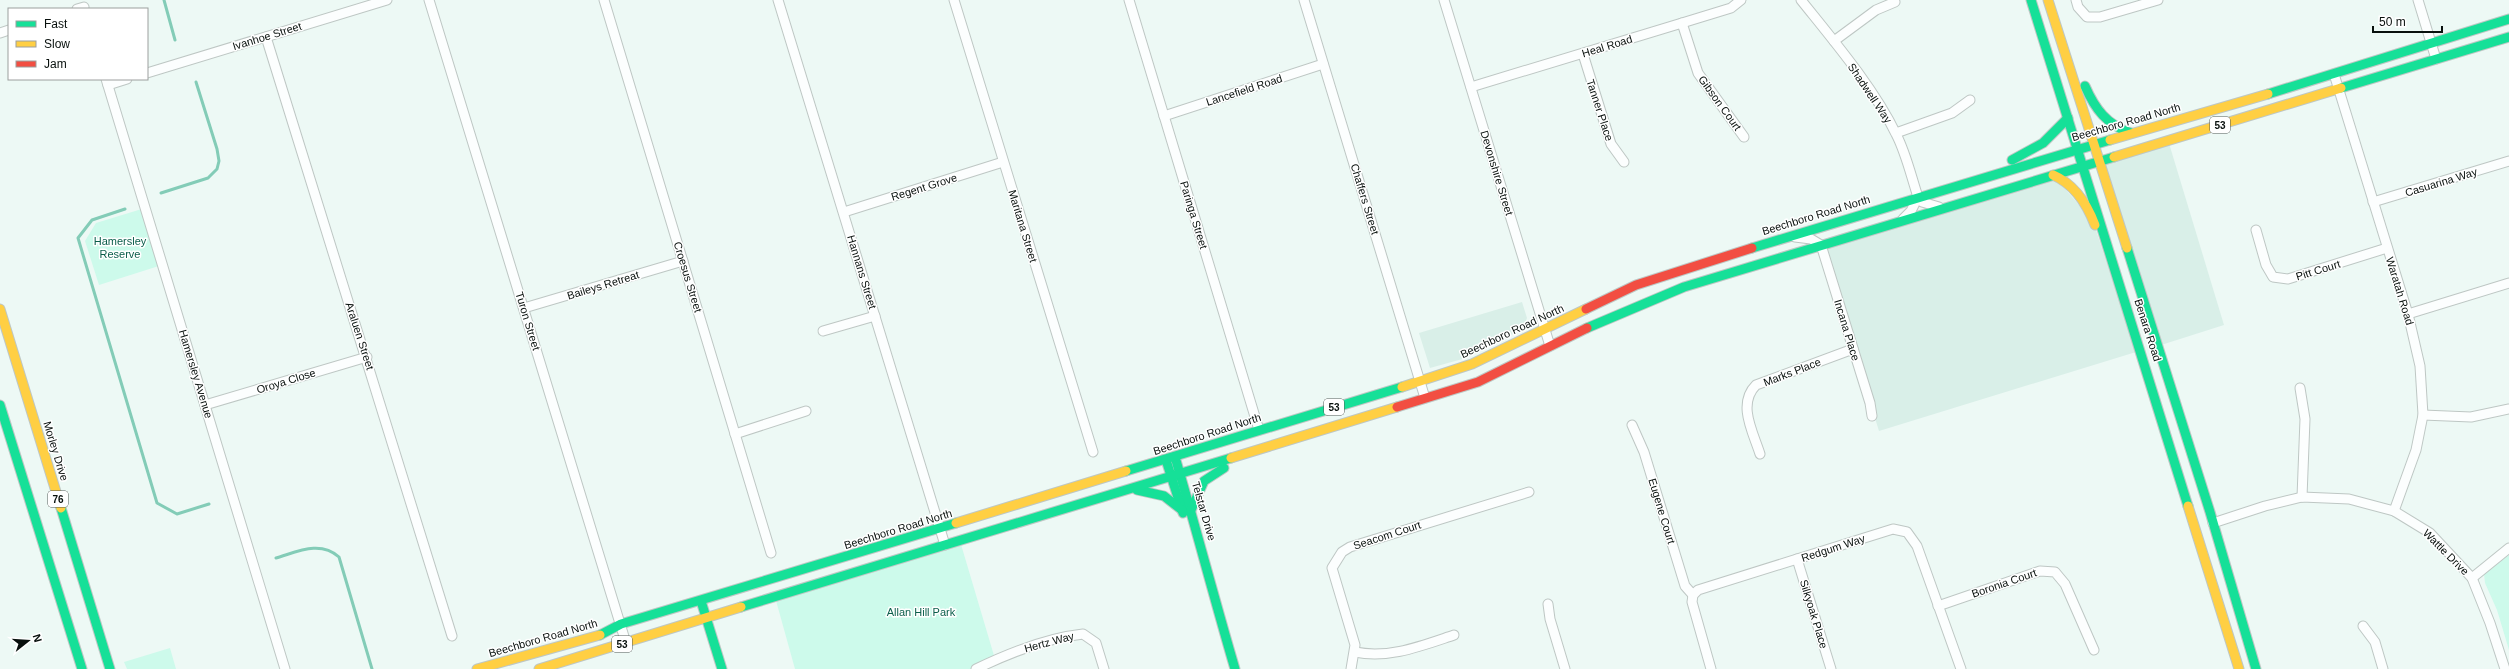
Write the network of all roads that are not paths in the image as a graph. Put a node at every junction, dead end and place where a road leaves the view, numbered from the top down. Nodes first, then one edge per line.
1 (387, 0) edge
2 (429, 0) edge
3 (604, 0) edge
4 (778, 0) edge
5 (954, 0) edge
6 (1129, 0) edge
7 (1304, 0) edge
8 (1444, 0) edge
9 (1741, 0) edge
10 (1801, 0) edge
11 (2031, 0) edge
12 (2048, 0) edge
13 (2076, 0) edge
14 (2158, 0) edge
15 (2418, 0) edge
16 (1895, 2) dead end
17 (2052, 12) junction
18 (2509, 19) edge
19 (1682, 24) junction
20 (266, 37) junction
21 (2509, 37) edge
22 (1834, 41) junction
23 (2431, 43) junction
24 (1582, 54) junction
25 (2436, 59) junction
26 (1323, 64) junction
27 (148, 73) edge
28 (2334, 74) junction
29 (120, 80) edge
30 (107, 82) edge
31 (1470, 87) junction
32 (2339, 89) junction
33 (1970, 100) dead end
34 (1164, 116) junction
35 (2068, 118) junction
36 (1896, 133) junction
37 (2131, 133) junction
38 (1744, 136) dead end
39 (2095, 144) junction
40 (2078, 148) junction
41 (2101, 161) junction
42 (2509, 161) edge
43 (1003, 162) junction
44 (1624, 162) dead end
45 (2084, 166) junction
46 (2053, 175) junction
47 (1957, 185) junction
48 (1918, 197) junction
49 (2373, 202) junction
50 (1944, 207) junction
51 (844, 212) junction
52 (1901, 220) junction
53 (1836, 221) junction
54 (2256, 230) dead end
55 (1789, 236) junction
56 (1821, 245) junction
57 (2387, 248) junction
58 (683, 261) junction
59 (2110, 263) junction
60 (2134, 270) junction
61 (2509, 283) edge
62 (524, 308) junction
63 (0, 309) edge
64 (2408, 314) junction
65 (875, 316) junction
66 (1545, 328) junction
67 (3, 329) edge
68 (823, 331) dead end
69 (2147, 340) junction
70 (1550, 346) junction
71 (1853, 348) junction
72 (367, 357) junction
73 (1420, 382) junction
74 (2300, 388) dead end
75 (1425, 398) junction
76 (0, 405) edge
77 (205, 405) junction
78 (2509, 409) edge
79 (806, 412) dead end
80 (2423, 415) junction
81 (1872, 416) dead end
82 (1632, 425) dead end
83 (1259, 430) junction
84 (735, 434) junction
85 (1092, 452) dead end
86 (1760, 454) dead end
87 (1245, 455) junction
88 (1175, 457) junction
89 (1166, 460) junction
90 (1181, 475) junction
91 (1171, 478) junction
92 (1133, 489) junction
93 (1529, 492) dead end
94 (2302, 498) junction
95 (1187, 510) junction
96 (2394, 511) junction
97 (2213, 523) junction
98 (940, 529) junction
99 (2196, 529) junction
100 (945, 545) junction
101 (2509, 548) edge
102 (772, 553) dead end
103 (1797, 559) junction
104 (2472, 578) junction
105 (1693, 595) junction
106 (701, 601) junction
107 (1548, 604) dead end
108 (1938, 606) junction
109 (706, 618) junction
110 (621, 624) junction
111 (2363, 626) dead end
112 (1454, 635) dead end
113 (452, 636) dead end
114 (626, 643) junction
115 (2094, 650) dead end
116 (1355, 652) junction
117 (79, 659) junction
118 (72, 669) edge
119 (82, 669) edge
120 (110, 669) edge
121 (285, 669) edge
122 (477, 669) edge
123 (539, 669) edge
124 (722, 669) edge
125 (977, 669) edge
126 (1104, 669) edge
127 (1235, 669) edge
128 (1351, 669) edge
129 (1565, 669) edge
130 (1712, 669) edge
131 (1831, 669) edge
132 (1961, 669) edge
133 (2239, 669) edge
134 (2256, 669) edge
135 (2382, 669) edge
136 (2505, 669) edge

1 - 20 street, Ivanhoe Street
2 - 62 street, Turon Street
3 - 58 street, Croesus Street
4 - 51 street, Hannans Street
5 - 43 street, Maritana Street
6 - 34 street, Paringa Street
7 - 26 street, Chaffers Street
8 - 31 street, Devonshire Street
9 - 19 street, Heal Road
10 - 22 street, Shadwell Way
11 - 35 main road
12 - 17 main road, Benara Road
13 - 14 street
15 - 23 street
16 - 22 street
17 - 37 main road
17 - 39 main road, Benara Road
18 - 23 main road, Beechboro Road North / 53
19 - 24 street, Heal Road
19 - 38 street, Gibson Court
20 - 27 street, Ivanhoe Street
20 - 72 street, Araluen Street
21 - 25 main road, 53
22 - 36 street, Shadwell Way
23 - 25 street
23 - 28 main road, Beechboro Road North / 53
24 - 31 street, Heal Road
24 - 44 street, Tanner Place
25 - 32 main road, 53
26 - 34 street, Lancefield Road
26 - 73 street, Chaffers Street
28 - 32 street, Waratah Road
28 - 37 main road, Beechboro Road North / 53
29 - 30 street
30 - 77 street, Hamersley Avenue
31 - 66 street, Devonshire Street
32 - 41 main road, 53
32 - 49 street, Waratah Road
33 - 36 street
34 - 83 street, Paringa Street
35 - 40 main road
35 - 47 main road
36 - 48 street, Shadwell Way
37 - 39 main road, Beechboro Road North / 53
39 - 40 main road, Beechboro Road North / 53
39 - 41 main road, Benara Road
40 - 45 main road
40 - 47 main road, Beechboro Road North / 53
41 - 45 main road, 53
41 - 60 main road, Benara Road
42 - 49 street, Casuarina Way
43 - 51 street, Regent Grove
43 - 85 street, Maritana Street
45 - 46 main road, 53
45 - 59 main road
46 - 50 main road, 53
46 - 59 main road
47 - 48 main road, Beechboro Road North / 53
48 - 50 street
48 - 52 street
48 - 53 main road, Beechboro Road North / 53
49 - 57 street, Waratah Road
50 - 52 main road, 53
51 - 65 street, Hannans Street
52 - 56 main road, 53
53 - 55 main road, Beechboro Road North / 53
53 - 56 street
54 - 57 street, Pitt Court
55 - 56 street
55 - 66 main road, Beechboro Road North / 53
56 - 70 main road, 53
56 - 71 street, Incana Place
57 - 64 street, Waratah Road
58 - 62 street, Baileys Retreat
58 - 84 street, Croesus Street
59 - 60 main road
59 - 69 main road, Benara Road
60 - 69 main road, Benara Road
61 - 64 street
62 - 110 street, Turon Street
63 - 67 main road, Morley Drive / 76
64 - 80 street, Waratah Road
65 - 68 street
65 - 98 street, Hannans Street
66 - 70 street, Devonshire Street
66 - 73 main road, Beechboro Road North / 53
67 - 120 main road, Morley Drive / 76
69 - 97 main road, Benara Road
69 - 99 main road, Benara Road
70 - 75 main road, 53
71 - 81 street, Incana Place
71 - 86 street, Marks Place
72 - 77 street, Oroya Close
72 - 113 street, Araluen Street
73 - 75 street, Chaffers Street
73 - 83 main road, Beechboro Road North / 53
74 - 94 street
75 - 87 main road, 53
76 - 117 main road, 76
77 - 121 street, Hamersley Avenue
78 - 80 street
79 - 84 street
80 - 96 street, Waratah Road
82 - 105 street, Eugene Court
83 - 88 main road, Beechboro Road North / 53
84 - 102 street, Croesus Street
87 - 90 main road, 53
87 - 95 main road
88 - 89 main road, Beechboro Road North / 53
88 - 90 main road, Telstar Drive
89 - 91 main road, Telstar Drive
89 - 98 main road, Beechboro Road North / 53
90 - 91 main road, 53
90 - 95 main road, Telstar Drive
91 - 92 main road, 53
91 - 95 main road, Telstar Drive
92 - 95 main road
92 - 100 main road, 53
93 - 116 street, Seacom Court
94 - 96 street, Wattle Drive
94 - 97 street, Wattle Drive
95 - 127 main road, Telstar Drive
96 - 104 street, Wattle Drive
97 - 99 main road
97 - 134 main road, Benara Road
98 - 100 street, Hannans Street
98 - 106 main road, Beechboro Road North / 53
99 - 133 main road, Benara Road
100 - 109 main road, 53
101 - 104 street
103 - 105 street, Redgum Way
103 - 108 street, Redgum Way
103 - 131 street, Silkyoak Place
104 - 136 street, Wattle Drive
105 - 130 street
106 - 109 main road
106 - 110 main road, Beechboro Road North / 53
107 - 129 street
108 - 115 street, Boronia Court
108 - 132 street, Redgum Way
109 - 114 main road, 53
109 - 124 main road
110 - 114 street, Turon Street
110 - 122 main road, Beechboro Road North / 53
111 - 135 street
112 - 116 street
114 - 123 main road, 53
116 - 128 street, Seacom Court
117 - 118 main road
117 - 119 main road, 76
125 - 126 street, Hertz Way

